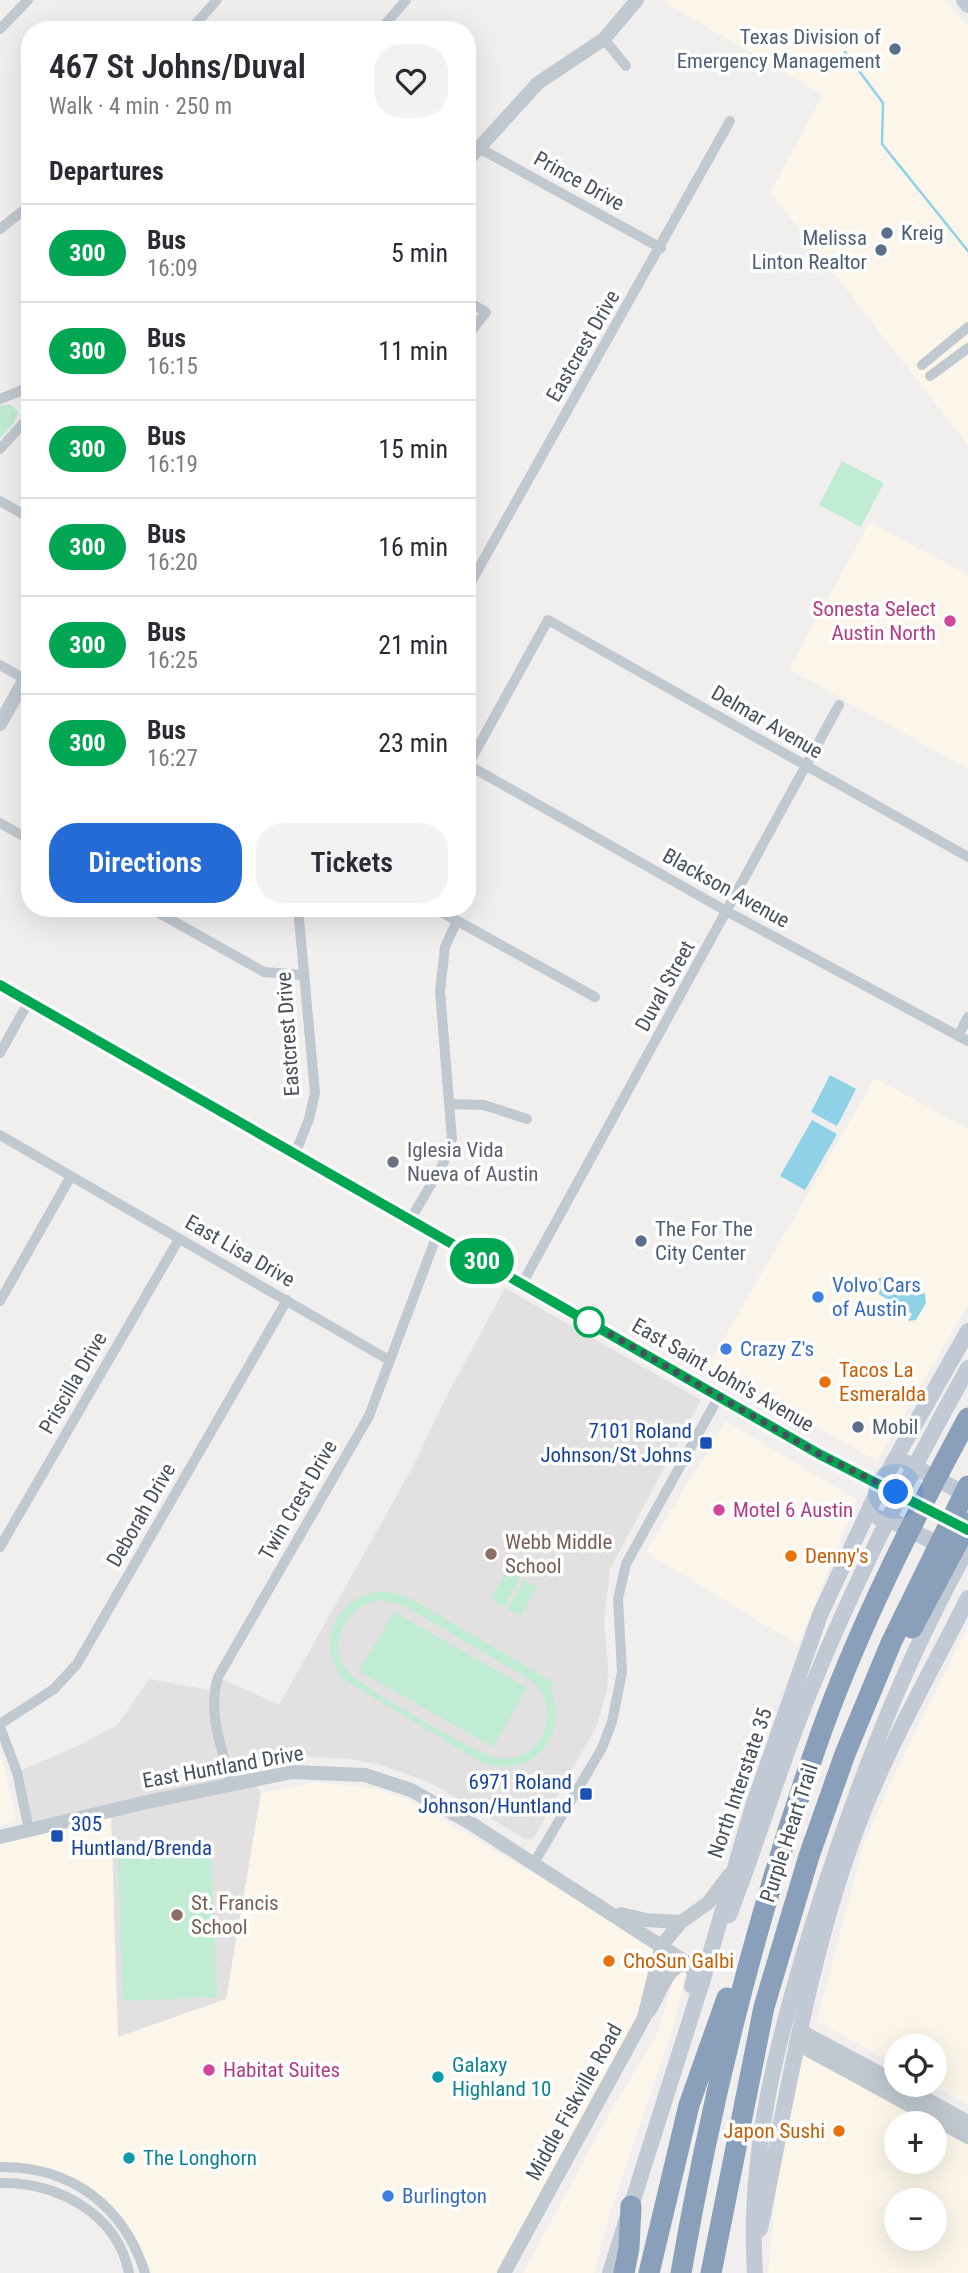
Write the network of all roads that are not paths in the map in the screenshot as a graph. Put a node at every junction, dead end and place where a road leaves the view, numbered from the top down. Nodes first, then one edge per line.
1 (28, 0) edge
2 (217, 0) edge
3 (407, 0) edge
4 (637, 0) edge
5 (964, 0) edge
6 (968, 5) edge
7 (198, 21) edge
8 (388, 21) edge
9 (0, 29) edge
10 (604, 38) junction
11 (626, 66) dead end
12 (730, 121) dead end
13 (479, 148) junction
14 (476, 151) edge
15 (21, 212) edge
16 (0, 229) edge
17 (661, 248) junction
18 (476, 306) edge
19 (476, 325) edge
20 (968, 327) edge
21 (968, 348) edge
22 (922, 365) dead end
23 (930, 376) dead end
24 (21, 391) edge
25 (0, 399) edge
26 (21, 426) edge
27 (0, 449) edge
28 (0, 501) edge
29 (21, 513) edge
30 (476, 573) edge
31 (0, 665) edge
32 (21, 674) edge
33 (21, 689) edge
34 (839, 705) dead end
35 (0, 724) edge
36 (476, 750) edge
37 (806, 767) junction
38 (476, 770) edge
39 (0, 823) edge
40 (21, 835) edge
41 (968, 857) edge
42 (727, 912) junction
43 (166, 917) edge
44 (299, 917) edge
45 (450, 917) edge
46 (457, 921) junction
47 (304, 975) junction
48 (0, 985) edge
49 (595, 997) dead end
50 (29, 1001) junction
51 (968, 1017) edge
52 (963, 1039) edge
53 (0, 1053) edge
54 (450, 1104) junction
55 (527, 1119) dead end
56 (0, 1135) edge
57 (295, 1154) junction
58 (71, 1176) junction
59 (410, 1220) junction
60 (437, 1235) junction
61 (179, 1239) junction
62 (522, 1284) junction
63 (287, 1300) junction
64 (0, 1301) edge
65 (968, 1331) edge
66 (390, 1360) junction
67 (968, 1368) edge
68 (719, 1396) junction
69 (968, 1418) edge
70 (904, 1443) junction
71 (968, 1486) edge
72 (889, 1488) junction
73 (968, 1496) edge
74 (864, 1522) junction
75 (968, 1523) edge
76 (968, 1530) edge
77 (0, 1547) edge
78 (968, 1548) edge
79 (968, 1565) edge
80 (968, 1598) edge
81 (865, 1704) junction
82 (0, 1725) edge
83 (231, 1783) junction
84 (29, 1830) junction
85 (0, 1837) edge
86 (737, 1858) junction
87 (534, 1863) junction
88 (609, 1911) junction
89 (762, 1916) junction
90 (681, 1922) junction
91 (662, 1945) junction
92 (687, 1963) junction
93 (703, 1979) junction
94 (644, 2018) junction
95 (798, 2036) junction
96 (884, 2076) edge
97 (923, 2097) edge
98 (968, 2122) edge
99 (968, 2137) edge
100 (0, 2167) edge
101 (0, 2183) edge
102 (631, 2206) junction
103 (121, 2221) junction
104 (107, 2230) junction
105 (129, 2273) edge
106 (145, 2273) edge
107 (504, 2273) edge
108 (604, 2273) edge
109 (610, 2273) edge
110 (624, 2273) edge
111 (649, 2273) edge
112 (681, 2273) edge
113 (711, 2273) edge
114 (755, 2273) edge

1 - 9 street
2 - 7 street
3 - 8 street
4 - 10 street
5 - 6 main road
10 - 11 street
10 - 13 street
12 - 17 street, Eastcrest Drive
13 - 14 street
13 - 17 street, Prince Drive
15 - 16 street
17 - 30 street, Eastcrest Drive
18 - 19 street
20 - 22 street
21 - 23 street
24 - 25 street
26 - 27 street
28 - 29 street
31 - 32 street
33 - 35 street
34 - 37 street, Duval Street
36 - 37 street, Delmar Avenue
37 - 41 street, Delmar Avenue
37 - 42 street, Duval Street
38 - 42 street, Blackson Avenue
39 - 40 street
42 - 52 street, Blackson Avenue
42 - 62 street, Duval Street
43 - 47 street
44 - 47 street, Eastcrest Drive
45 - 46 street
46 - 49 street
46 - 54 street
47 - 57 street, Eastcrest Drive
48 - 50 street, East Saint John's Avenue
50 - 53 street
50 - 57 street, East Saint John's Avenue
51 - 52 street
54 - 55 street
54 - 59 street
56 - 58 street, East Lisa Drive
57 - 59 street, East Saint John's Avenue
58 - 61 street, East Lisa Drive
58 - 64 street
59 - 60 street, East Saint John's Avenue
60 - 62 street, East Saint John's Avenue
60 - 66 street, Twin Crest Drive
61 - 63 street, East Lisa Drive
61 - 77 street, Priscilla Drive
62 - 68 street, East Saint John's Avenue
63 - 66 street, East Lisa Drive
63 - 82 street, Deborah Drive
65 - 70 main road, North Interstate 35
66 - 83 street, Twin Crest Drive
67 - 93 main road
68 - 72 street, East Saint John's Avenue
68 - 87 street
69 - 89 highway, Purple Heart Trail
70 - 72 main road, North Interstate 35
70 - 73 main road
71 - 81 highway, Purple Heart Trail
72 - 74 main road, North Interstate 35
72 - 76 street, East Saint John's Avenue
74 - 79 main road
74 - 86 main road, North Interstate 35
75 - 81 highway
78 - 114 main road
80 - 95 main road
81 - 113 highway, Purple Heart Trail
82 - 84 street
83 - 84 street, East Huntland Drive
83 - 87 street, East Huntland Drive
84 - 85 street, East Huntland Drive
86 - 90 street
86 - 93 main road, North Interstate 35
87 - 88 street, East Huntland Drive
88 - 90 street
88 - 91 street, East Huntland Drive
89 - 111 highway
89 - 112 highway, Purple Heart Trail
90 - 91 street
91 - 92 street, East Huntland Drive
91 - 94 street, Middle Fiskville Road
92 - 94 street
92 - 108 main road
93 - 102 main road, North Interstate 35
94 - 107 street, Middle Fiskville Road
95 - 96 street
95 - 99 street
95 - 114 main road
97 - 98 street
100 - 103 street
101 - 104 street
102 - 109 main road, North Interstate 35
102 - 110 highway
103 - 104 street
103 - 106 street
104 - 105 street

